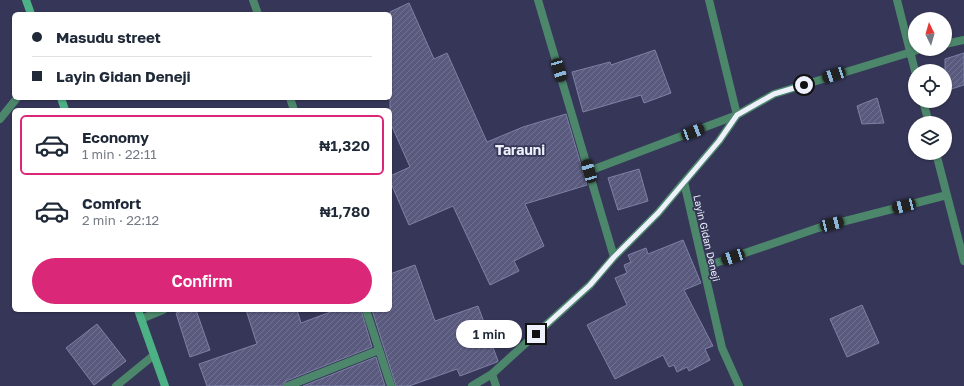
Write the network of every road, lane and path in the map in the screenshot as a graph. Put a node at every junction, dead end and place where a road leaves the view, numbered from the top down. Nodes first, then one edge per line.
1 (26, 0) edge
2 (253, 0) edge
3 (538, 0) edge
4 (709, 0) edge
5 (897, 0) edge
6 (30, 12) edge
7 (257, 12) edge
8 (964, 40) edge
9 (908, 43) edge
10 (952, 43) edge
11 (908, 52) edge
12 (15, 100) edge
13 (737, 115) junction
14 (0, 119) edge
15 (938, 160) edge
16 (589, 171) junction
17 (684, 182) junction
18 (947, 195) junction
19 (614, 257) junction
20 (964, 261) edge
21 (704, 267) junction
22 (139, 312) edge
23 (158, 312) edge
24 (367, 312) edge
25 (141, 319) junction
26 (379, 350) junction
27 (154, 355) junction
28 (492, 374) junction
29 (116, 386) edge
30 (165, 386) edge
31 (288, 386) edge
32 (391, 386) edge
33 (472, 386) edge
34 (496, 386) edge
35 (739, 386) edge

1 - 6 street
2 - 7 street
3 - 16 street
4 - 13 street
5 - 9 street
8 - 10 street
11 - 13 street
12 - 14 street
13 - 16 street
13 - 17 street
15 - 18 street
16 - 19 street
17 - 19 street, Layin Gidan Deneji
17 - 21 street, Layin Gidan Deneji
18 - 20 street
18 - 21 street
19 - 28 street, Layin Gidan Deneji
21 - 35 street, Layin Gidan Deneji
22 - 25 street
23 - 25 street
24 - 26 street
25 - 27 street
26 - 31 street
26 - 32 street
27 - 29 street
27 - 30 street
28 - 33 street, Layin Gidan Deneji
28 - 34 street

